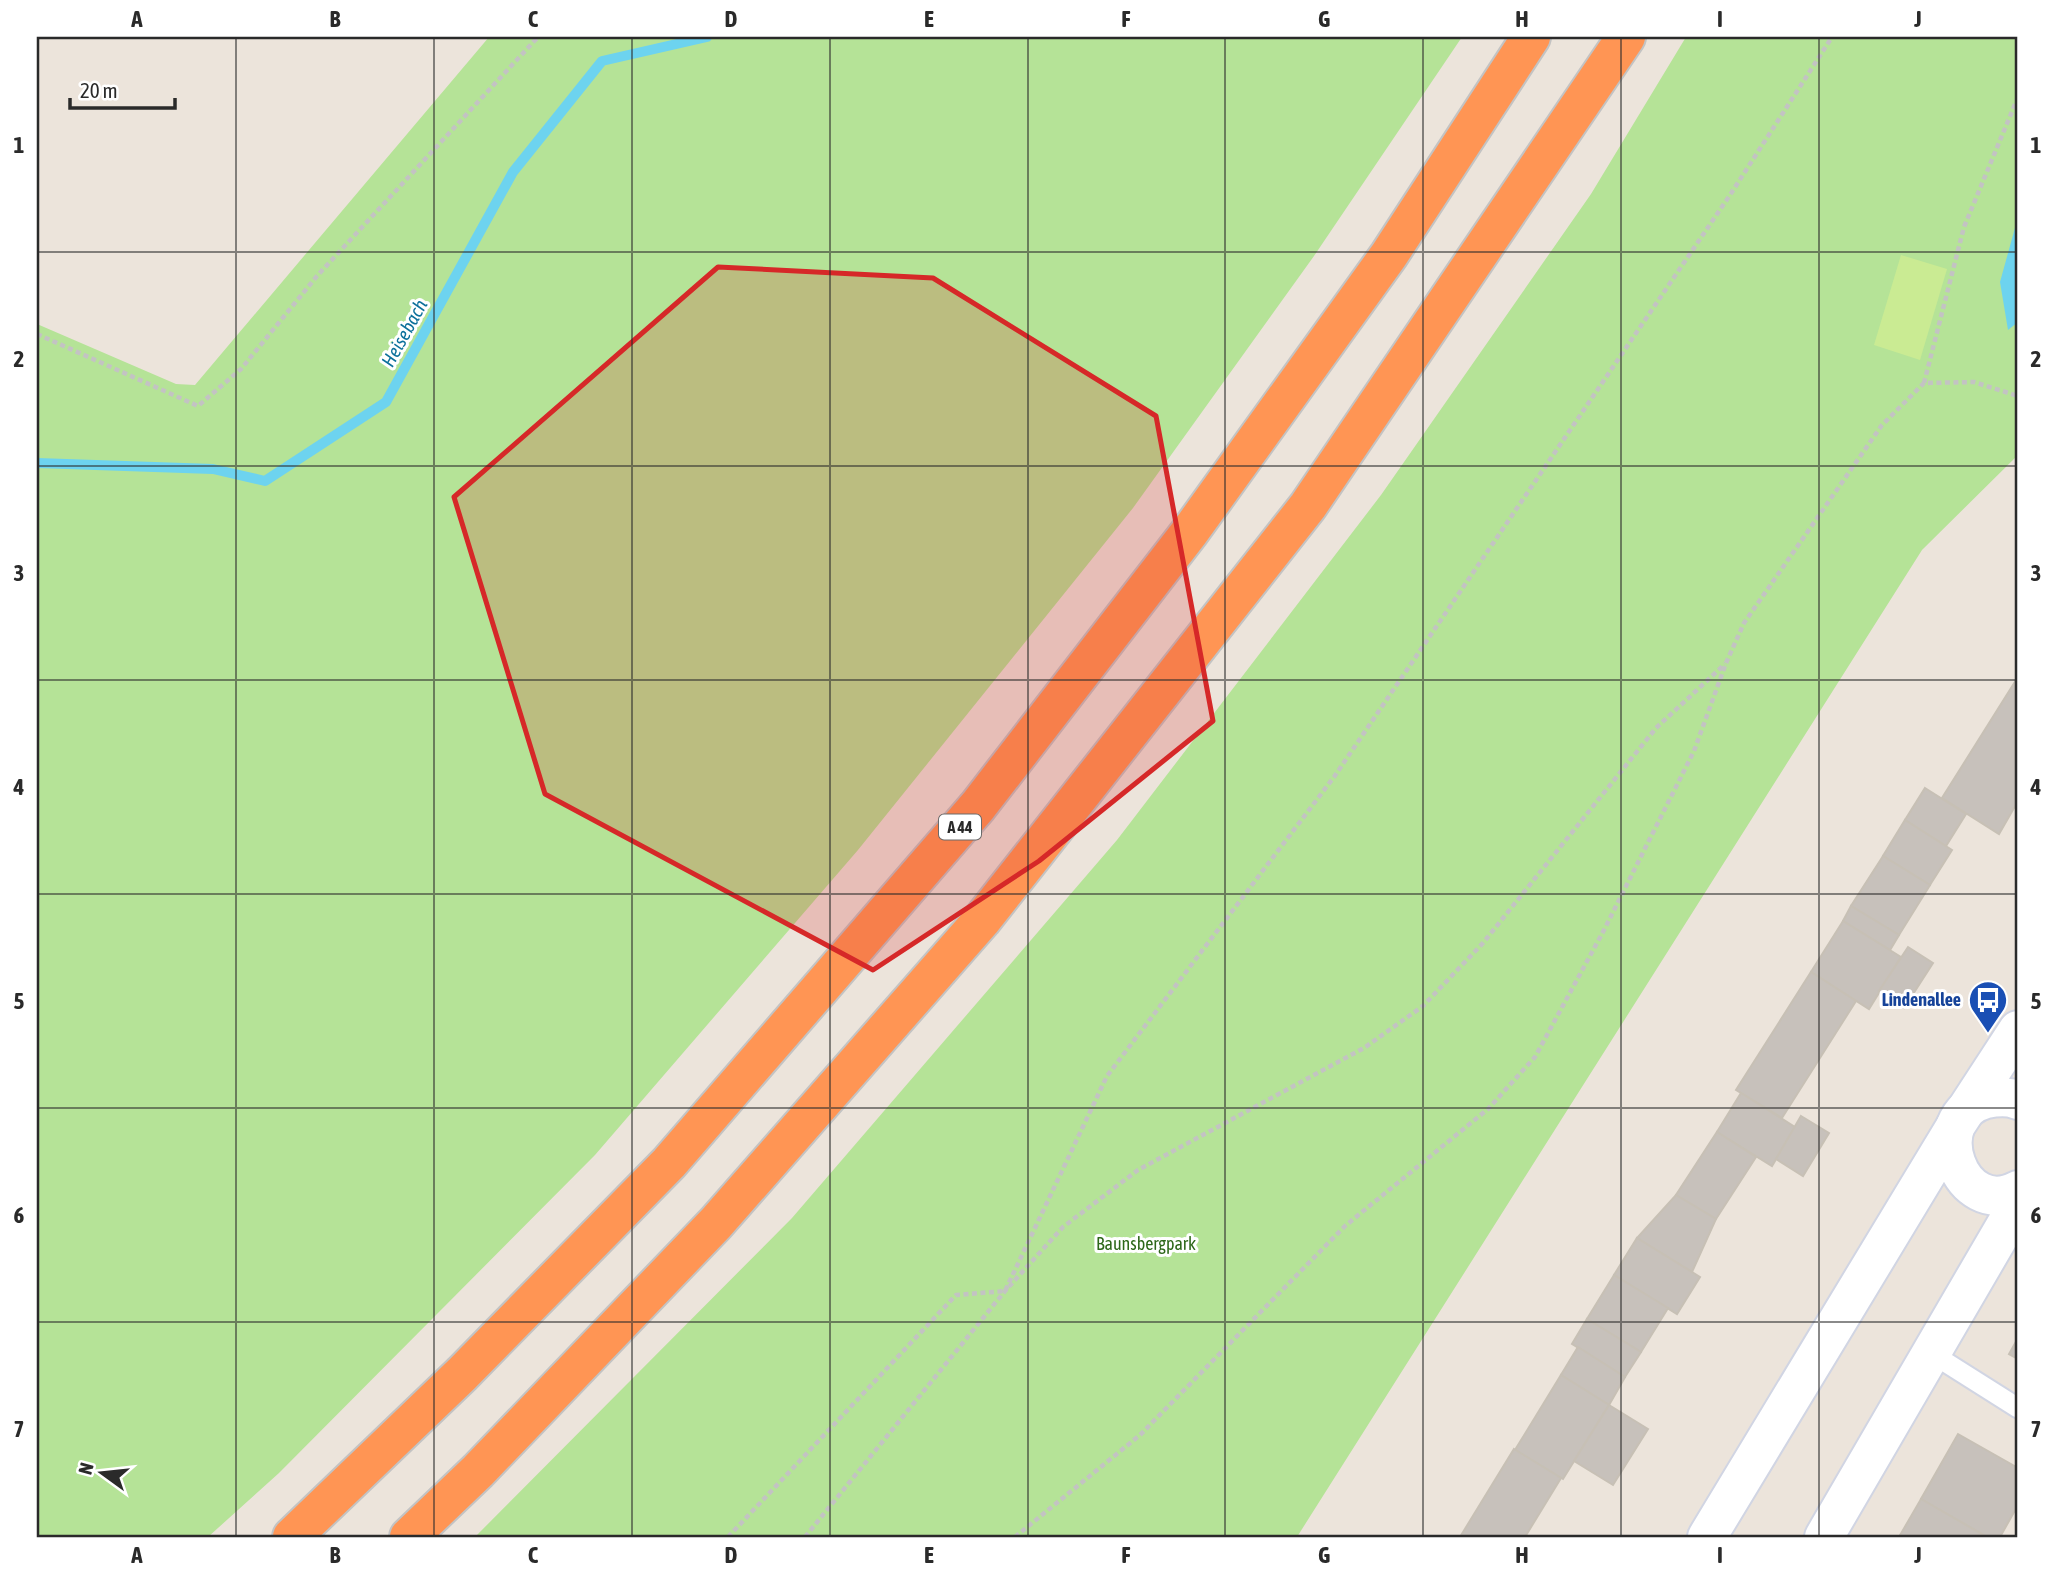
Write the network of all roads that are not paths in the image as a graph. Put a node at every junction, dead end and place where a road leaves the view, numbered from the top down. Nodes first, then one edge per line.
1 (1531, 37) edge
2 (1626, 37) edge
3 (2018, 1030) edge
4 (2018, 1100) edge
5 (1958, 1122) junction
6 (2018, 1190) edge
7 (2018, 1204) edge
8 (1931, 1353) junction
9 (2018, 1408) edge
10 (292, 1537) edge
11 (409, 1537) edge
12 (1707, 1537) edge
13 (1824, 1537) edge

1 - 10 highway, A 44
2 - 11 highway
3 - 5 street
4 - 5 street
5 - 6 street
5 - 12 street
7 - 8 street
8 - 9 lane
8 - 13 street

